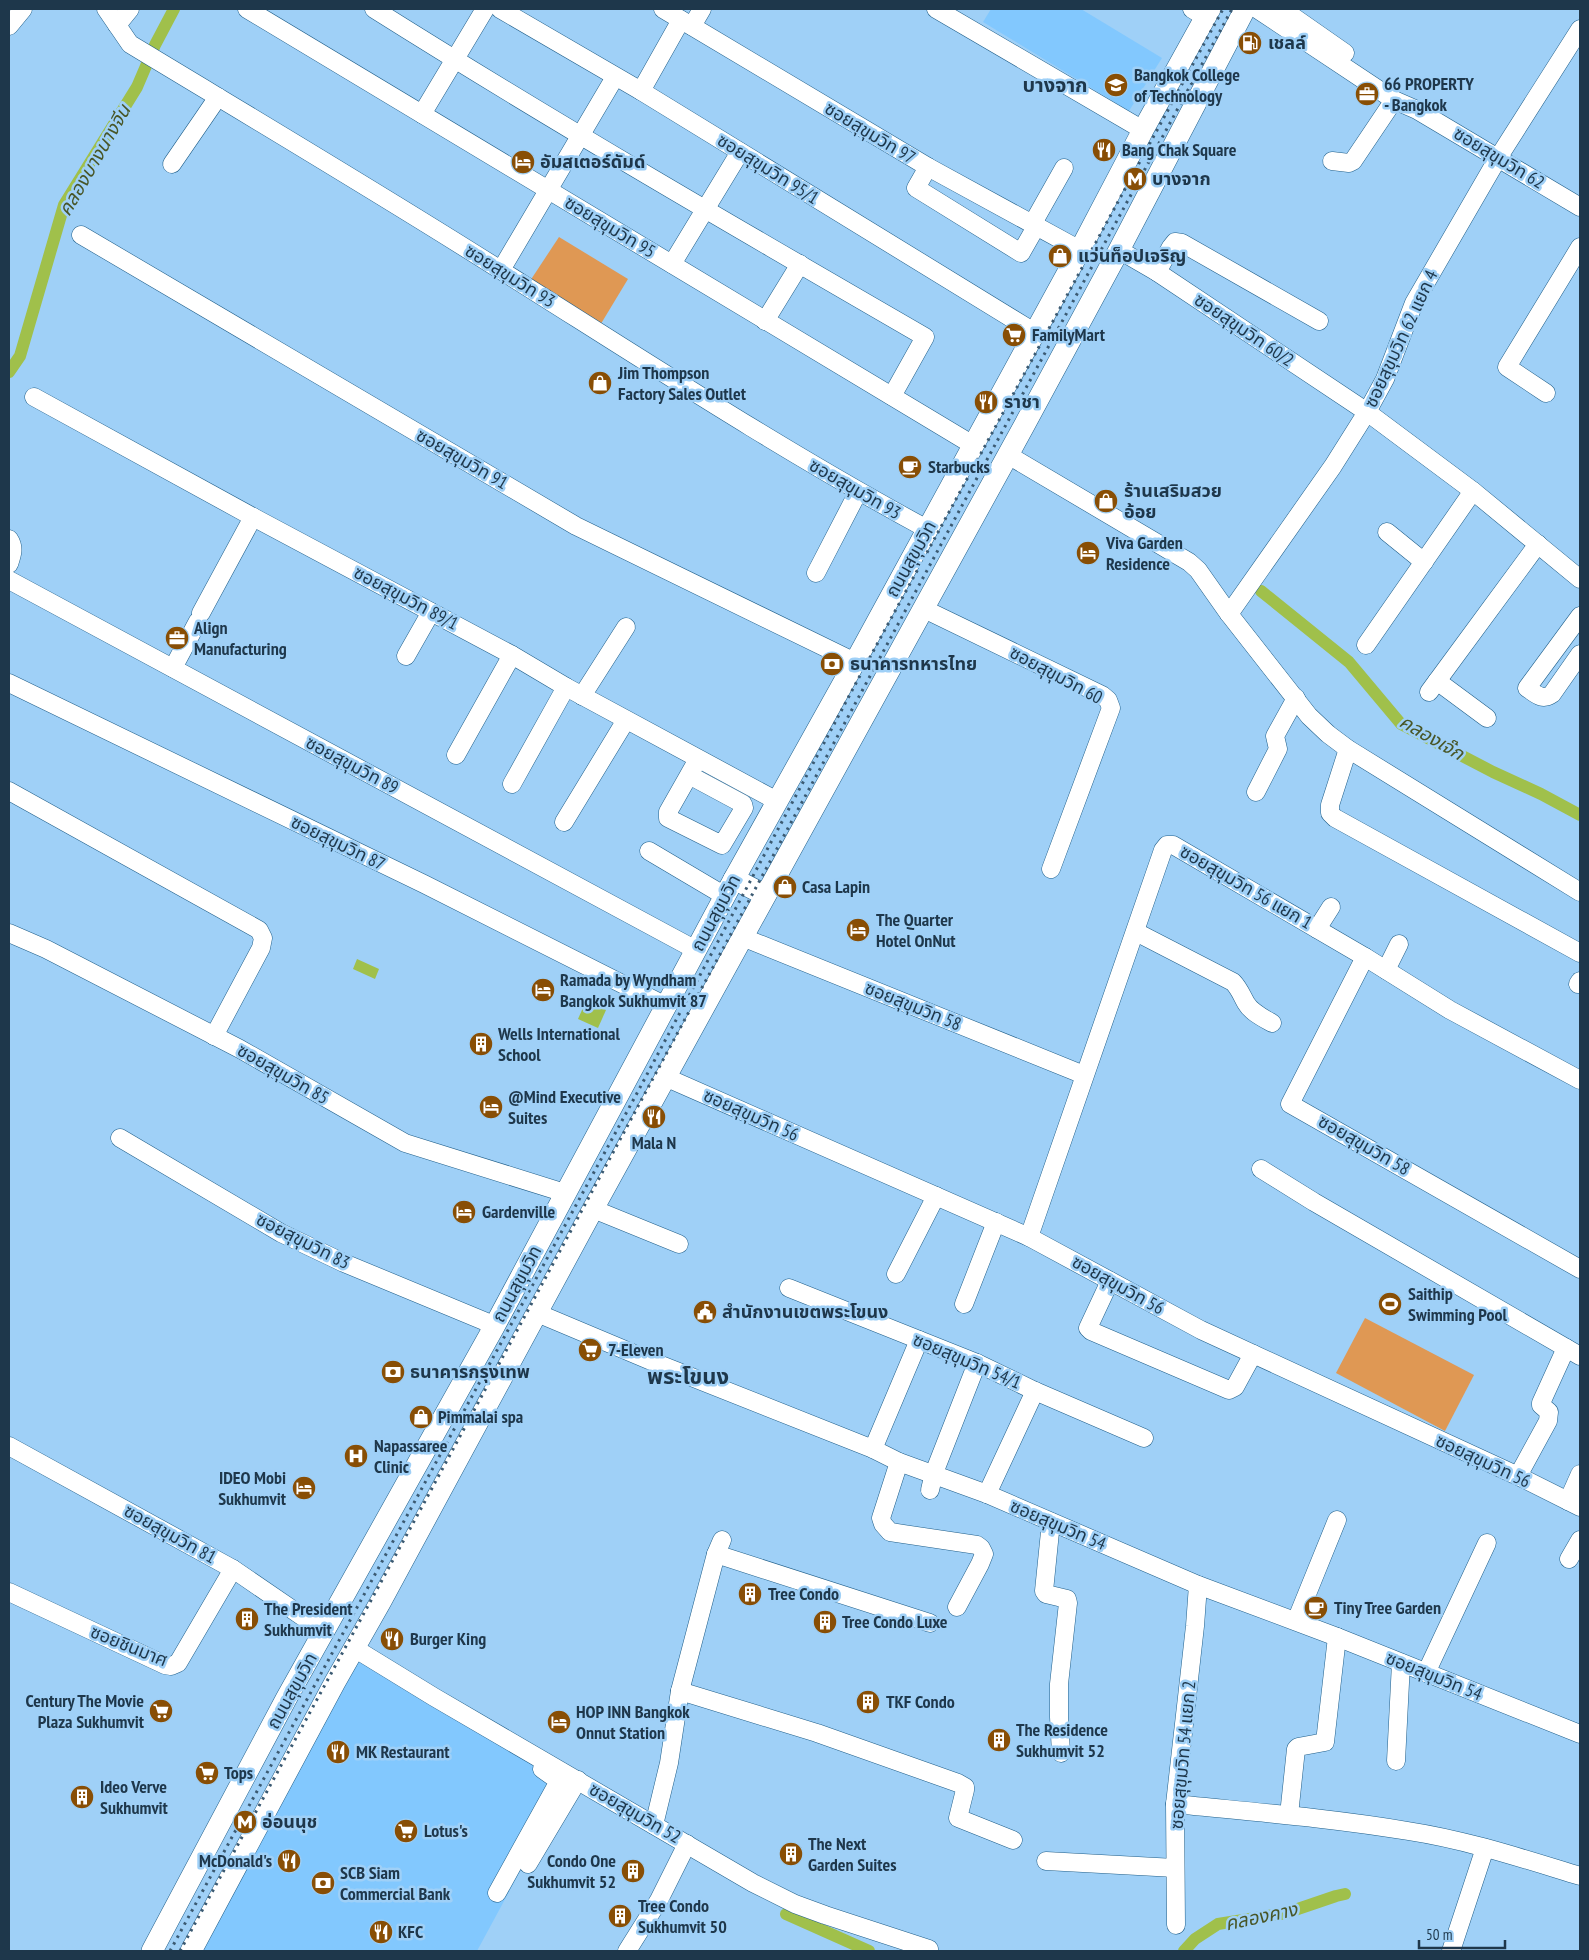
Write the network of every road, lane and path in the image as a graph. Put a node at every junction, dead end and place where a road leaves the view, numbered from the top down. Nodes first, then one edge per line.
1 (23, 9) edge
2 (106, 9) edge
3 (130, 9) edge
4 (247, 9) edge
5 (374, 9) edge
6 (484, 9) edge
7 (500, 9) edge
8 (663, 9) edge
9 (702, 9) edge
10 (936, 9) edge
11 (1245, 9) edge
12 (1257, 9) edge
13 (1282, 9) edge
14 (1202, 12) edge
15 (687, 23) junction
16 (117, 25) junction
17 (9, 26) edge
18 (1580, 29) edge
19 (455, 60) junction
20 (615, 77) junction
21 (641, 91) junction
22 (218, 97) junction
23 (1394, 100) junction
24 (1417, 110) junction
25 (422, 114) junction
26 (1142, 130) junction
27 (582, 136) junction
28 (740, 152) junction
29 (1498, 158) junction
30 (1332, 161) dead end
31 (172, 164) dead end
32 (928, 167) junction
33 (1064, 168) dead end
34 (549, 190) junction
35 (1580, 207) edge
36 (707, 209) junction
37 (1035, 224) junction
38 (81, 236) dead end
39 (1580, 247) edge
40 (1080, 250) junction
41 (1119, 250) junction
42 (672, 264) junction
43 (800, 264) junction
44 (1575, 266) edge
45 (501, 270) junction
46 (1157, 272) junction
47 (766, 321) junction
48 (1319, 322) dead end
49 (1034, 332) junction
50 (1546, 393) dead end
51 (892, 396) junction
52 (34, 397) dead end
53 (1366, 412) junction
54 (973, 445) junction
55 (1008, 455) junction
56 (1473, 491) junction
57 (858, 492) junction
58 (253, 517) junction
59 (927, 529) junction
60 (1387, 532) dead end
61 (9, 539) edge
62 (1538, 544) junction
63 (1424, 562) junction
64 (9, 564) edge
65 (816, 573) dead end
66 (1580, 579) edge
67 (9, 580) edge
68 (924, 609) junction
69 (431, 612) junction
70 (1229, 614) junction
71 (1578, 622) edge
72 (626, 627) dead end
73 (1366, 645) dead end
74 (1580, 654) edge
75 (512, 655) junction
76 (406, 656) dead end
77 (855, 662) junction
78 (173, 668) junction
79 (9, 683) edge
80 (566, 687) junction
81 (582, 696) junction
82 (1296, 698) junction
83 (1487, 718) dead end
84 (626, 720) junction
85 (1348, 749) junction
86 (456, 755) dead end
87 (698, 759) junction
88 (689, 775) dead end
89 (512, 784) dead end
90 (9, 790) edge
91 (1256, 792) dead end
92 (777, 801) junction
93 (564, 822) dead end
94 (649, 851) dead end
95 (1051, 869) dead end
96 (730, 888) junction
97 (1580, 892) edge
98 (766, 895) junction
99 (1331, 907) dead end
100 (1317, 929) junction
101 (1136, 932) junction
102 (9, 933) edge
103 (742, 937) junction
104 (1399, 944) dead end
105 (696, 950) junction
106 (1580, 953) edge
107 (1365, 957) junction
108 (1386, 970) junction
109 (666, 1006) junction
110 (1272, 1023) dead end
111 (214, 1036) junction
112 (1084, 1075) junction
113 (665, 1077) junction
114 (1580, 1080) edge
115 (120, 1138) dead end
116 (1261, 1169) dead end
117 (566, 1193) junction
118 (936, 1196) junction
119 (593, 1209) junction
120 (996, 1222) junction
121 (1030, 1236) junction
122 (679, 1244) dead end
123 (1580, 1269) edge
124 (896, 1274) dead end
125 (1110, 1280) junction
126 (788, 1288) dead end
127 (964, 1304) dead end
128 (537, 1313) junction
129 (494, 1327) junction
130 (919, 1340) junction
131 (1573, 1352) edge
132 (1253, 1354) junction
133 (977, 1363) junction
134 (1035, 1391) junction
135 (1144, 1438) dead end
136 (9, 1446) edge
137 (874, 1449) junction
138 (900, 1462) junction
139 (1580, 1474) edge
140 (1518, 1476) junction
141 (932, 1482) junction
142 (987, 1494) junction
143 (1574, 1504) edge
144 (1337, 1520) dead end
145 (1051, 1522) junction
146 (1580, 1540) edge
147 (1487, 1543) dead end
148 (1569, 1559) dead end
149 (233, 1569) junction
150 (1198, 1585) junction
151 (9, 1592) edge
152 (957, 1606) dead end
153 (1296, 1621) junction
154 (930, 1623) dead end
155 (326, 1632) junction
156 (1337, 1637) junction
157 (354, 1648) junction
158 (1401, 1663) junction
159 (1426, 1673) junction
160 (680, 1692) junction
161 (1580, 1734) edge
162 (1061, 1753) dead end
163 (1396, 1761) dead end
164 (536, 1765) dead end
165 (578, 1780) junction
166 (1175, 1804) junction
167 (1289, 1815) junction
168 (654, 1825) junction
169 (1013, 1840) dead end
170 (687, 1844) junction
171 (1485, 1848) junction
172 (1046, 1862) dead end
173 (528, 1864) dead end
174 (1175, 1868) junction
175 (1580, 1876) edge
176 (497, 1893) dead end
177 (1176, 1925) dead end
178 (929, 1949) dead end
179 (152, 1951) edge
180 (191, 1951) edge
181 (627, 1951) edge
182 (1452, 1951) edge

1 - 17 street
2 - 16 street, ซอยสุขุมวิท 93
3 - 16 street
4 - 25 street, ซอยสุขุมวิท 95
5 - 19 street
6 - 19 street
7 - 20 street, ซอยสุขุมวิท 95/1
8 - 15 street, ซอยสุขุมวิท 97
9 - 15 street
10 - 26 street
11 - 41 main road, ถนนสุขุมวิท
12 - 23 street, ซอยสุขุมวิท 62
13 - 24 street, ซอยสุขุมวิท 62
14 - 26 main road, ถนนสุขุมวิท
15 - 21 street
15 - 32 street, ซอยสุขุมวิท 97
16 - 22 street, ซอยสุขุมวิท 93
18 - 29 street, ซอยสุขุมวิท 62 แยก 4
19 - 25 street
19 - 27 street
20 - 21 street, ซอยสุขุมวิท 95/1
20 - 27 street
21 - 28 street, ซอยสุขุมวิท 95/1
22 - 31 street
22 - 45 street, ซอยสุขุมวิท 93
23 - 24 street, ซอยสุขุมวิท 62
23 - 30 street
24 - 29 street, ซอยสุขุมวิท 62
25 - 34 street, ซอยสุขุมวิท 95
26 - 40 main road, ถนนสุขุมวิท
27 - 34 street
27 - 36 street
28 - 36 street
28 - 49 street, ซอยสุขุมวิท 95/1
29 - 35 street, ซอยสุขุมวิท 62
29 - 53 street, ซอยสุขุมวิท 62 แยก 4
32 - 37 street, ซอยสุขุมวิท 97
32 - 37 street
33 - 37 street
34 - 42 street, ซอยสุขุมวิท 95
34 - 45 street
36 - 42 street
36 - 43 street
37 - 40 street, ซอยสุขุมวิท 97
38 - 77 street, ซอยสุขุมวิท 91
39 - 44 street
40 - 49 main road, ถนนสุขุมวิท
41 - 46 street, ซอยสุขุมวิท 60/2
41 - 55 main road, ถนนสุขุมวิท
42 - 47 street, ซอยสุขุมวิท 95
43 - 47 street
43 - 51 street
44 - 50 street
45 - 57 street, ซอยสุขุมวิท 93
46 - 48 street
46 - 53 street, ซอยสุขุมวิท 60/2
47 - 51 street, ซอยสุขุมวิท 95
49 - 54 main road, ถนนสุขุมวิท
51 - 54 street, ซอยสุขุมวิท 95
52 - 58 street, ซอยสุขุมวิท 89/1
53 - 56 street, ซอยสุขุมวิท 60/2
53 - 70 street, ซอยสุขุมวิท 62 แยก 4
54 - 59 main road, ถนนสุขุมวิท
55 - 68 main road, ถนนสุขุมวิท
55 - 70 street
56 - 62 street, ซอยสุขุมวิท 60/2
56 - 63 street
57 - 59 street, ซอยสุขุมวิท 93
57 - 65 street
58 - 69 street, ซอยสุขุมวิท 89/1
58 - 78 street
59 - 77 main road, ถนนสุขุมวิท
60 - 63 street
61 - 64 street
62 - 66 street, ซอยสุขุมวิท 60/2
62 - 83 street
63 - 73 street
67 - 78 street, ซอยสุขุมวิท 89
68 - 95 street, ซอยสุขุมวิท 60
68 - 98 main road, ถนนสุขุมวิท
69 - 75 street, ซอยสุขุมวิท 89/1
69 - 76 street
70 - 82 street
71 - 74 street
72 - 81 street
75 - 80 street, ซอยสุขุมวิท 89/1
75 - 86 street
77 - 92 main road, ถนนสุขุมวิท
78 - 105 street, ซอยสุขุมวิท 89
79 - 109 street, ซอยสุขุมวิท 87
80 - 81 street, ซอยสุขุมวิท 89/1
80 - 89 street
81 - 84 street, ซอยสุขุมวิท 89/1
82 - 85 street
82 - 91 street
84 - 87 street, ซอยสุขุมวิท 89/1
84 - 93 street
85 - 97 street
85 - 106 street
87 - 88 street
87 - 92 street, ซอยสุขุมวิท 89/1
90 - 111 street
92 - 96 main road, ถนนสุขุมวิท
94 - 96 street
96 - 98 main road
96 - 105 main road, ถนนสุขุมวิท
98 - 103 main road, ถนนสุขุมวิท
99 - 100 street
100 - 101 street, ซอยสุขุมวิท 56 แยก 1
100 - 107 street, ซอยสุขุมวิท 56 แยก 1
101 - 110 street
101 - 112 street, ซอยสุขุมวิท 56 แยก 1
102 - 111 street, ซอยสุขุมวิท 85
103 - 112 street, ซอยสุขุมวิท 58
103 - 113 main road, ถนนสุขุมวิท
104 - 108 street
105 - 109 main road, ถนนสุขุมวิท
107 - 108 street, ซอยสุขุมวิท 56 แยก 1
107 - 123 street, ซอยสุขุมวิท 58
108 - 114 street, ซอยสุขุมวิท 56 แยก 1
109 - 117 main road, ถนนสุขุมวิท
111 - 117 street, ซอยสุขุมวิท 85
112 - 121 street, ซอยสุขุมวิท 56 แยก 1
113 - 118 street, ซอยสุขุมวิท 56
113 - 119 main road, ถนนสุขุมวิท
115 - 129 street, ซอยสุขุมวิท 83
116 - 131 street
117 - 129 main road, ถนนสุขุมวิท
118 - 120 street, ซอยสุขุมวิท 56
118 - 124 street
119 - 122 street
119 - 128 main road, ถนนสุขุมวิท
120 - 121 street, ซอยสุขุมวิท 56
120 - 127 street
121 - 125 street, ซอยสุขุมวิท 56
125 - 132 street, ซอยสุขุมวิท 56
125 - 132 street
126 - 130 street, ซอยสุขุมวิท 54/1
128 - 137 street, ซอยสุขุมวิท 54
128 - 157 main road, ถนนสุขุมวิท
129 - 155 main road, ถนนสุขุมวิท
130 - 133 street, ซอยสุขุมวิท 54/1
130 - 137 street
131 - 140 street
132 - 140 street, ซอยสุขุมวิท 56
133 - 134 street, ซอยสุขุมวิท 54/1
133 - 141 street
134 - 135 street, ซอยสุขุมวิท 54/1
134 - 142 street
136 - 149 street, ซอยสุขุมวิท 81
137 - 138 street, ซอยสุขุมวิท 54
138 - 141 street, ซอยสุขุมวิท 54
138 - 152 street
139 - 143 street, ซอยสุขุมวิท 56
140 - 143 street, ซอยสุขุมวิท 56
141 - 142 street, ซอยสุขุมวิท 54
142 - 145 street, ซอยสุขุมวิท 54
144 - 153 street
145 - 150 street, ซอยสุขุมวิท 54
145 - 162 street
146 - 148 street
147 - 159 street
149 - 151 street, ซอยชินมาศ
149 - 155 street, ซอยสุขุมวิท 81
150 - 153 street, ซอยสุขุมวิท 54
150 - 166 street, ซอยสุขุมวิท 54 แยก 2
153 - 156 street, ซอยสุขุมวิท 54
154 - 160 street
155 - 157 main road
155 - 179 main road, ถนนสุขุมวิท
156 - 158 street, ซอยสุขุมวิท 54
156 - 167 street
157 - 165 street, ซอยสุขุมวิท 52
157 - 180 main road, ถนนสุขุมวิท
158 - 159 street, ซอยสุขุมวิท 54
158 - 163 street
159 - 161 street, ซอยสุขุมวิท 54
160 - 168 street
160 - 169 street
164 - 176 street
165 - 168 street, ซอยสุขุมวิท 52
165 - 173 street
166 - 167 street
166 - 174 street, ซอยสุขุมวิท 54 แยก 2
167 - 171 street
168 - 170 street, ซอยสุขุมวิท 52
170 - 178 street, ซอยสุขุมวิท 52
170 - 181 street
171 - 175 street
171 - 182 street
172 - 174 street
174 - 177 street, ซอยสุขุมวิท 54 แยก 2

